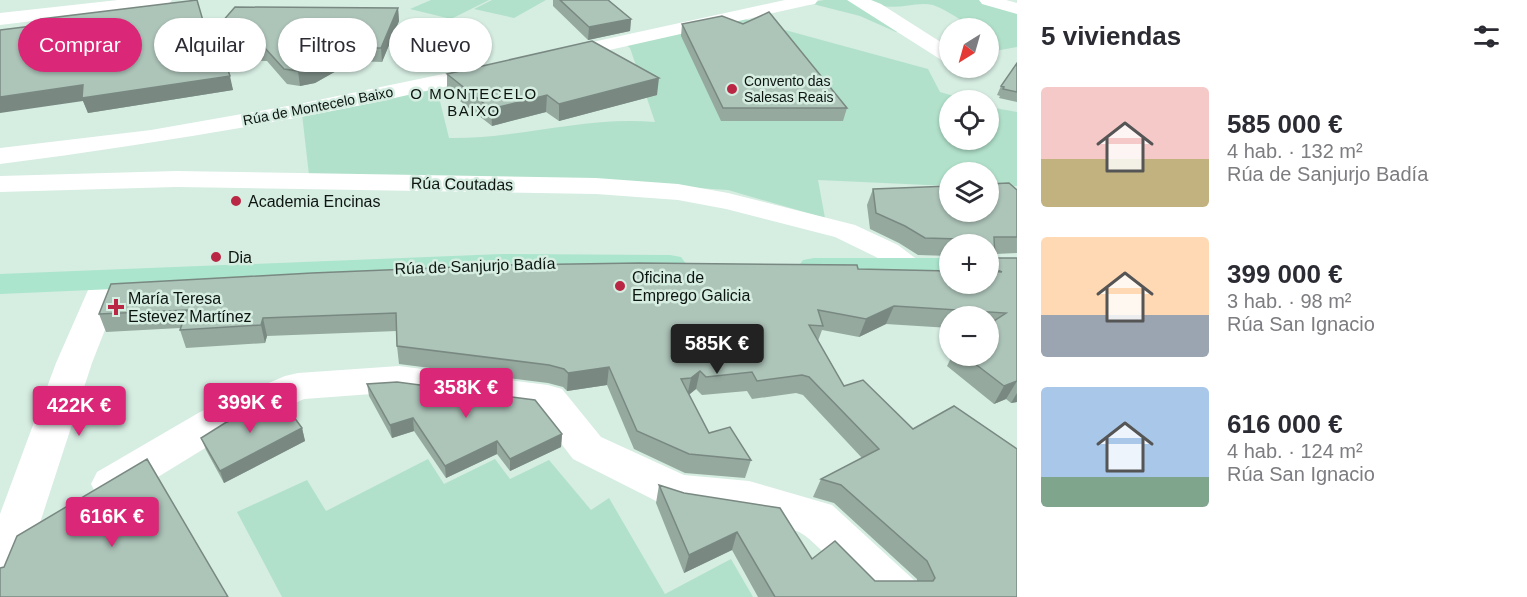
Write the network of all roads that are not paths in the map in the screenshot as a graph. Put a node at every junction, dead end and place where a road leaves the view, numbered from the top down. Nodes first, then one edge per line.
1 (163, 0) edge
2 (809, 0) edge
3 (856, 0) edge
4 (988, 0) edge
5 (1017, 9) edge
6 (0, 19) edge
7 (939, 50) edge
8 (531, 62) edge
9 (507, 66) edge
10 (0, 156) edge
11 (0, 184) edge
12 (696, 265) edge
13 (790, 266) edge
14 (939, 267) edge
15 (908, 268) junction
16 (108, 281) junction
17 (0, 284) edge
18 (6, 558) edge
19 (898, 597) edge

1 - 6 street
2 - 8 street
3 - 7 street
4 - 5 street
9 - 10 street, Rúa de Montecelo Baixo
11 - 15 street, Rúa Coutadas
12 - 16 main road, Rúa de Sanjurjo Badía
13 - 15 main road
14 - 15 main road
16 - 17 main road, Rúa de Sanjurjo Badía
16 - 18 street
18 - 19 street

